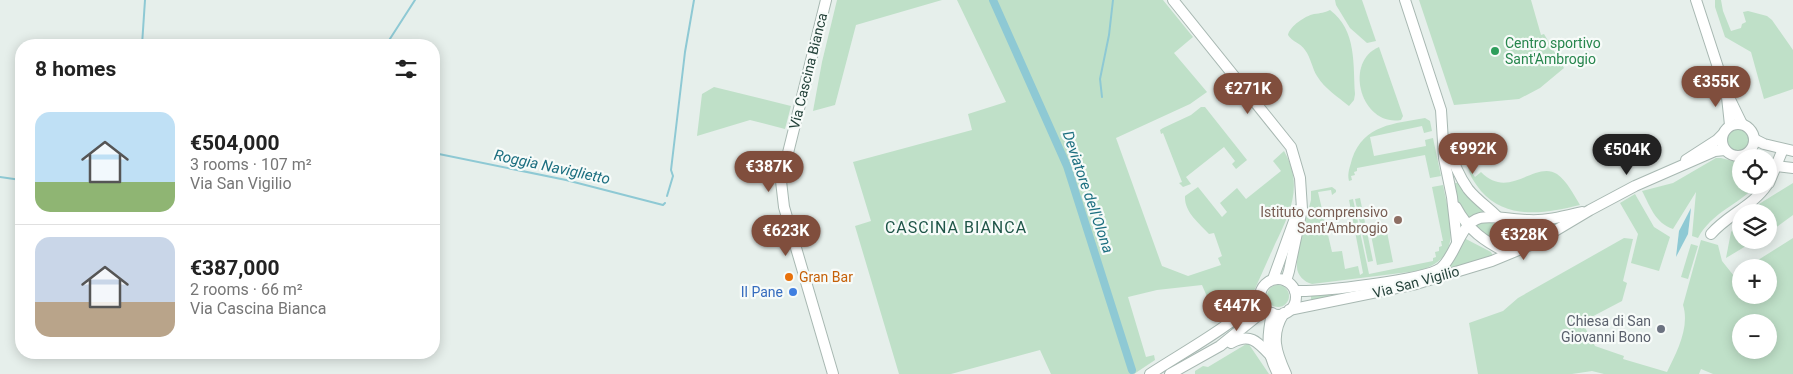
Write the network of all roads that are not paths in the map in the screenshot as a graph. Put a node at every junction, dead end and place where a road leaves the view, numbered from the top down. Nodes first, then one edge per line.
1 (826, 0) edge
2 (1173, 0) edge
3 (1405, 0) edge
4 (1696, 0) edge
5 (1725, 89) junction
6 (1742, 124) junction
7 (1730, 125) junction
8 (1444, 133) junction
9 (1722, 135) junction
10 (1754, 139) junction
11 (1752, 149) edge
12 (1725, 150) junction
13 (1788, 150) edge
14 (1732, 154) edge
15 (1777, 160) edge
16 (1777, 166) edge
17 (1676, 167) junction
18 (1793, 168) edge
19 (1759, 194) edge
20 (1452, 198) junction
21 (1301, 203) junction
22 (1590, 210) junction
23 (1500, 219) junction
24 (1468, 225) junction
25 (1711, 234) dead end
26 (1456, 247) junction
27 (1508, 253) junction
28 (1273, 280) junction
29 (1286, 281) junction
30 (1295, 292) junction
31 (1260, 298) junction
32 (1269, 311) junction
33 (1286, 312) junction
34 (1217, 331) junction
35 (1220, 346) junction
36 (1270, 355) junction
37 (1192, 362) junction
38 (833, 374) edge
39 (1150, 374) edge
40 (1170, 374) edge
41 (1192, 374) edge
42 (1278, 374) edge
43 (1286, 374) edge

1 - 38 street, Via Cascina Bianca
2 - 21 street
3 - 8 street
4 - 5 street
5 - 6 street
5 - 7 street
6 - 7 street
6 - 10 street
7 - 9 street
8 - 20 street
8 - 23 street
9 - 12 street
9 - 17 street, Via San Vigilio
10 - 11 street
10 - 13 street
12 - 14 street
12 - 17 street, Via San Vigilio
13 - 15 street
16 - 18 street
17 - 22 street, Via San Vigilio
19 - 25 street
20 - 24 street
20 - 26 street
21 - 28 street
21 - 29 street
22 - 23 street, Via San Vigilio
22 - 27 street, Via San Vigilio
23 - 24 street, Via San Vigilio
23 - 27 street
24 - 26 street, Via San Vigilio
24 - 27 street
26 - 30 street, Via San Vigilio
27 - 33 street, Via San Vigilio
28 - 29 street
28 - 31 street
29 - 30 street
30 - 33 street
31 - 32 street
31 - 34 street
32 - 33 street
32 - 35 street
32 - 36 street
33 - 43 street
34 - 35 street
34 - 39 street
35 - 36 street
35 - 37 street
36 - 42 street
37 - 40 street
37 - 41 street

